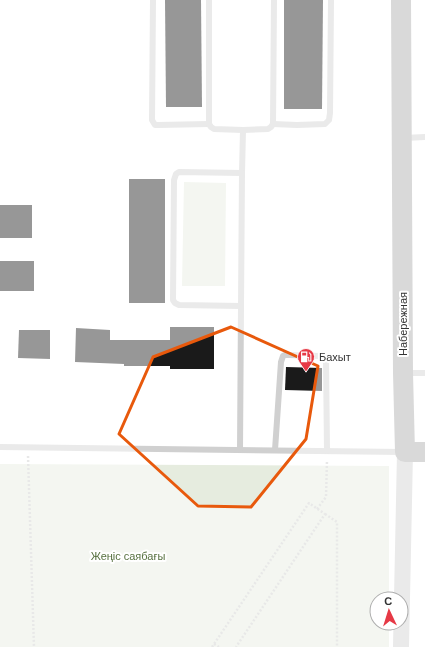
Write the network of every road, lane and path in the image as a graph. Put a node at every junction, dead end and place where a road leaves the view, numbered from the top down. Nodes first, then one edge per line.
1 (153, 0) edge
2 (209, 0) edge
3 (274, 0) edge
4 (331, 0) edge
5 (401, 0) edge
6 (210, 124) junction
7 (273, 124) junction
8 (243, 130) junction
9 (425, 137) edge
10 (402, 138) junction
11 (242, 173) junction
12 (241, 306) junction
13 (403, 373) junction
14 (425, 373) edge
15 (0, 447) edge
16 (28, 447) junction
17 (240, 450) junction
18 (275, 450) junction
19 (327, 451) junction
20 (405, 452) junction
21 (425, 452) edge
22 (317, 508) junction
23 (325, 514) junction
24 (214, 644) junction
25 (34, 647) edge
26 (212, 647) edge
27 (219, 647) edge
28 (236, 647) edge
29 (337, 647) edge
30 (401, 647) edge

1 - 6 lane
2 - 6 lane
3 - 7 lane
4 - 7 lane
5 - 10 main road, Набережная
6 - 8 lane
7 - 8 lane
8 - 11 lane
9 - 10 lane
10 - 13 main road, Набережная
11 - 12 lane
11 - 12 lane
12 - 17 lane
13 - 14 lane
13 - 20 main road, Набережная
15 - 16 lane
16 - 17 lane
16 - 25 path
17 - 18 lane
18 - 19 lane
18 - 19 lane
19 - 20 lane
19 - 22 path
20 - 21 main road
20 - 30 street, Набережная
22 - 23 path
22 - 24 path
23 - 28 path
23 - 29 path
24 - 26 path
24 - 27 path

